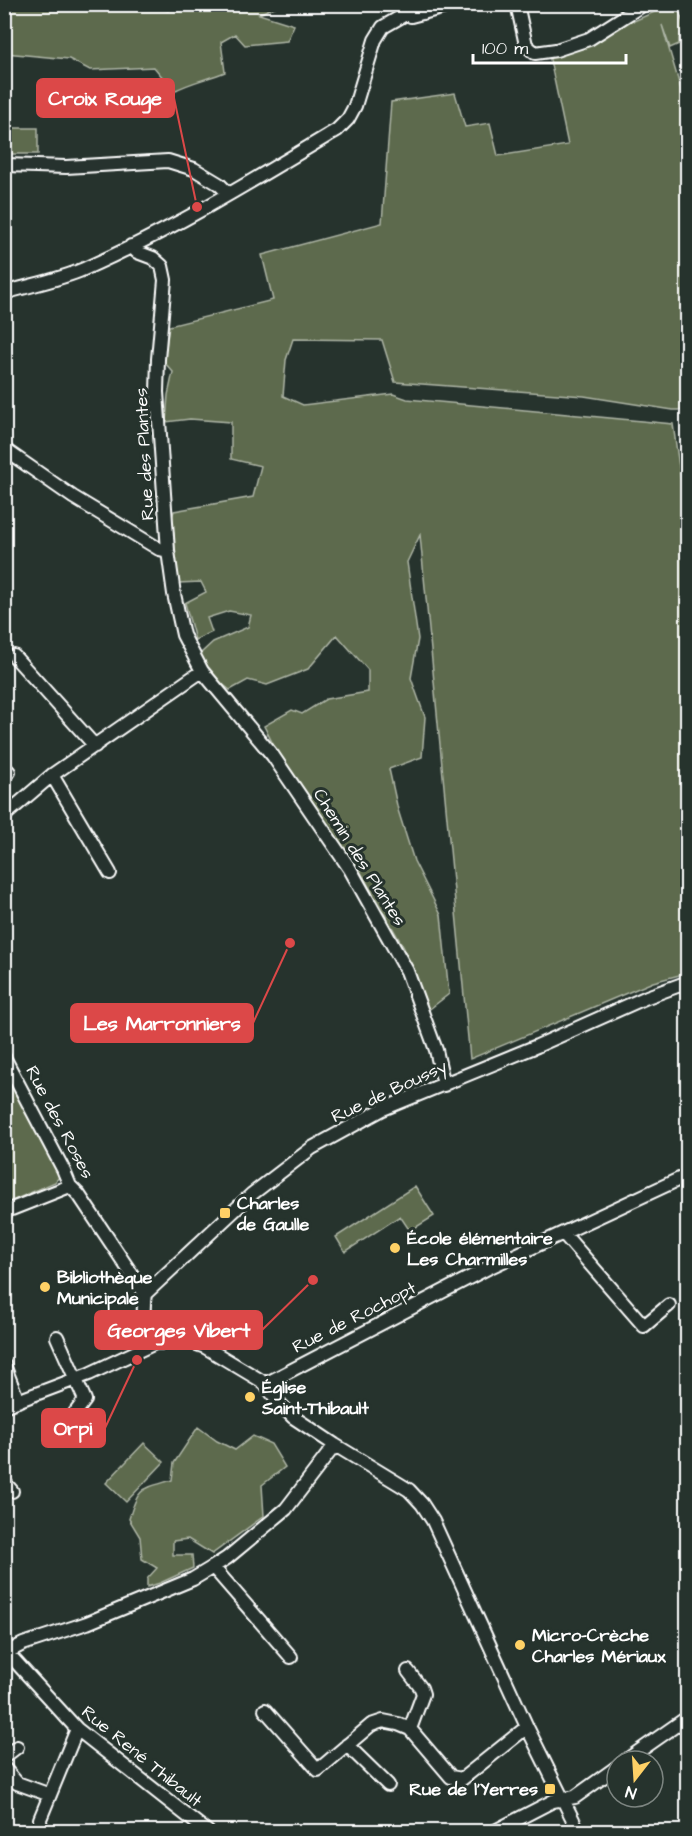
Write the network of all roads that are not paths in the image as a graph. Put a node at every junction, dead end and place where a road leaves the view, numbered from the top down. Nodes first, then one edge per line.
1 (423, 4) edge
2 (457, 4) edge
3 (517, 4) edge
4 (644, 4) edge
5 (392, 21) junction
6 (6, 165) dead end
7 (229, 194) junction
8 (131, 246) junction
9 (4, 293) edge
10 (4, 449) edge
11 (168, 551) junction
12 (14, 656) dead end
13 (202, 671) junction
14 (95, 746) junction
15 (52, 775) junction
16 (4, 816) edge
17 (110, 873) dead end
18 (687, 982) edge
19 (4, 1057) edge
20 (444, 1085) junction
21 (687, 1175) edge
22 (70, 1186) junction
23 (4, 1212) edge
24 (563, 1233) junction
25 (145, 1294) junction
26 (669, 1305) dead end
27 (57, 1337) dead end
28 (155, 1343) junction
29 (4, 1365) edge
30 (76, 1379) junction
31 (265, 1384) junction
32 (18, 1401) junction
33 (4, 1406) edge
34 (75, 1413) dead end
35 (335, 1445) junction
36 (213, 1567) junction
37 (5, 1652) edge
38 (291, 1657) dead end
39 (408, 1671) dead end
40 (265, 1710) dead end
41 (687, 1717) edge
42 (527, 1727) junction
43 (77, 1729) junction
44 (410, 1729) junction
45 (347, 1745) junction
46 (17, 1747) dead end
47 (642, 1749) edge
48 (4, 1757) edge
49 (4, 1768) edge
50 (605, 1776) edge
51 (388, 1785) dead end
52 (50, 1796) junction
53 (563, 1800) junction
54 (41, 1832) edge
55 (208, 1832) edge
56 (493, 1832) edge
57 (579, 1832) edge

1 - 5 street
2 - 5 street
3 - 4 street
5 - 7 street
6 - 7 street
7 - 8 street
8 - 9 street
8 - 11 street, Rue des Plantes
10 - 11 street
11 - 13 street, Rue des Plantes
12 - 14 street
13 - 14 street
13 - 20 street, Chemin des Plantes
14 - 15 street
15 - 16 street
15 - 17 street
18 - 20 street, Rue de Boussy
19 - 22 street, Rue des Roses
20 - 25 street, Rue de Boussy
21 - 24 street, Rue de Rochopt
22 - 23 street
22 - 25 street, Rue des Roses
24 - 26 street
24 - 31 street, Rue de Rochopt
25 - 28 street
27 - 30 street
28 - 30 street
28 - 31 street
29 - 32 street
30 - 32 street
30 - 34 street
31 - 35 street
32 - 33 street
35 - 36 street
35 - 42 street
36 - 37 street
36 - 38 street
37 - 43 street, Rue René Thibault
39 - 44 street
40 - 45 street
41 - 47 street
42 - 44 street
42 - 53 street
43 - 52 street
43 - 55 street, Rue René Thibault
44 - 45 street
45 - 51 street
46 - 48 street
49 - 52 street
50 - 53 street
52 - 54 street
53 - 56 street
53 - 57 street

